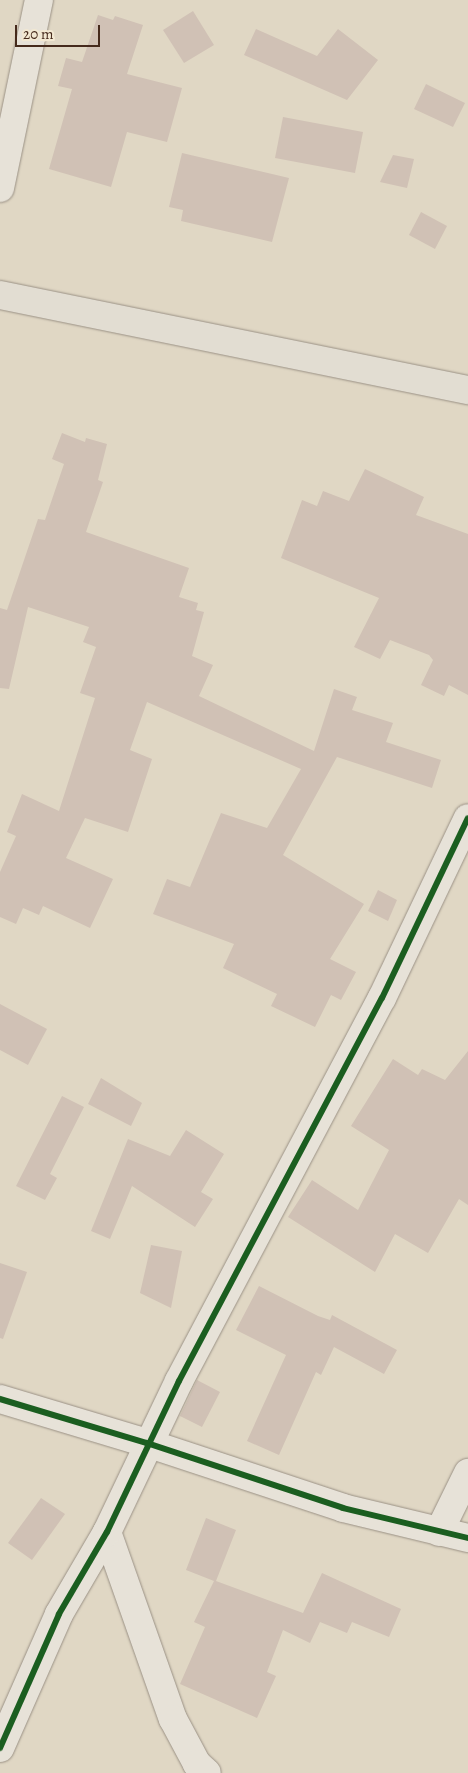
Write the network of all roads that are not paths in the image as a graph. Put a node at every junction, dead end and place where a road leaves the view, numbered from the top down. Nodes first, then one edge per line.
1 (39, 0) edge
2 (0, 188) edge
3 (0, 295) edge
4 (468, 390) edge
5 (468, 818) edge
6 (0, 1399) edge
7 (147, 1443) junction
8 (468, 1473) edge
9 (107, 1532) junction
10 (439, 1532) junction
11 (468, 1538) edge
12 (9, 1719) edge
13 (0, 1748) edge
14 (207, 1773) edge

1 - 2 street
3 - 4 main road
5 - 7 street
6 - 7 street
7 - 9 street
7 - 10 street
8 - 10 street
9 - 12 street
9 - 14 street
10 - 11 street
12 - 13 street

